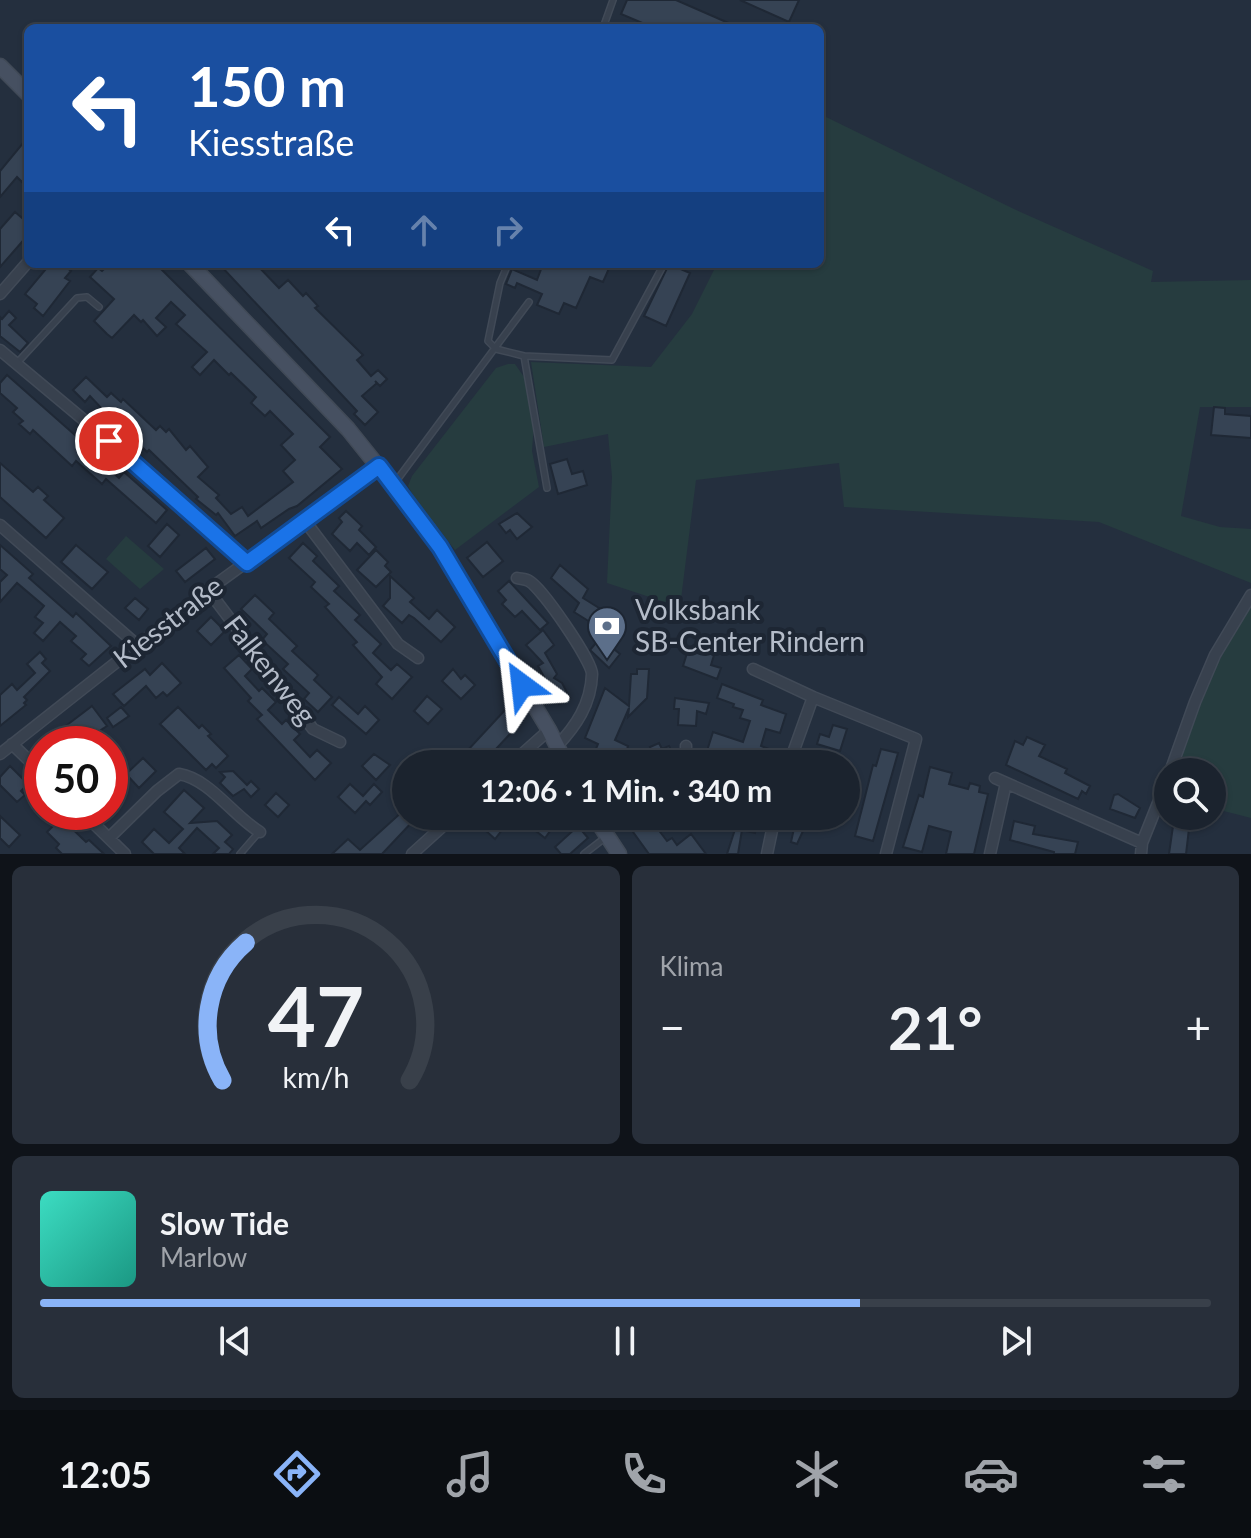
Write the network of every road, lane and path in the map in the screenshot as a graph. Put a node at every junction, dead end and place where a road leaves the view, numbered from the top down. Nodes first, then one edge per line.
1 (613, 0) edge
2 (604, 24) edge
3 (0, 66) edge
4 (24, 90) edge
5 (24, 267) edge
6 (194, 268) edge
7 (506, 268) edge
8 (662, 268) edge
9 (0, 294) edge
10 (529, 302) dead end
11 (99, 307) dead end
12 (496, 349) junction
13 (0, 350) edge
14 (524, 356) junction
15 (17, 364) junction
16 (379, 466) junction
17 (393, 485) junction
18 (547, 488) dead end
19 (305, 521) junction
20 (0, 525) edge
21 (247, 563) junction
22 (517, 578) dead end
23 (208, 590) junction
24 (1251, 595) edge
25 (137, 645) junction
26 (418, 658) dead end
27 (753, 669) dead end
28 (813, 697) junction
29 (549, 730) junction
30 (340, 742) dead end
31 (12, 744) junction
32 (557, 746) junction
33 (686, 746) dead end
34 (527, 750) edge
35 (559, 750) edge
36 (686, 750) edge
37 (794, 750) edge
38 (0, 754) edge
39 (24, 756) edge
40 (1175, 758) edge
41 (995, 778) dead end
42 (1006, 783) junction
43 (1154, 816) edge
44 (101, 830) edge
45 (439, 830) edge
46 (602, 830) edge
47 (772, 830) edge
48 (260, 832) joint
49 (606, 836) junction
50 (109, 838) junction
51 (1142, 849) edge
52 (125, 854) edge
53 (240, 854) edge
54 (412, 854) edge
55 (584, 854) edge
56 (619, 854) edge
57 (767, 854) edge
58 (886, 854) edge
59 (990, 854) edge

1 - 2 lane
3 - 4 main road
5 - 9 street
6 - 16 main road
7 - 12 lane
8 - 14 lane
10 - 12 lane
11 - 15 lane
12 - 14 lane
12 - 17 lane
13 - 15 street
14 - 18 lane
15 - 21 street
16 - 17 main road
16 - 19 street, Kiesstraße
17 - 29 main road
19 - 21 street, Kiesstraße
19 - 26 street
20 - 25 street
21 - 23 street, Kiesstraße
22 - 32 street
23 - 25 street, Kiesstraße
23 - 30 street, Falkenweg
24 - 40 street
25 - 31 street, Kiesstraße
27 - 28 street
28 - 37 street
28 - 58 street
29 - 32 main road
29 - 34 street
31 - 38 street, Kiesstraße
31 - 39 street
32 - 35 main road
33 - 36 street
41 - 42 street
42 - 51 street
42 - 59 street
43 - 51 street
44 - 50 street
45 - 54 street
46 - 49 main road
47 - 57 street
48 - 50 street
48 - 53 lane
49 - 55 lane
49 - 56 main road
50 - 52 street

